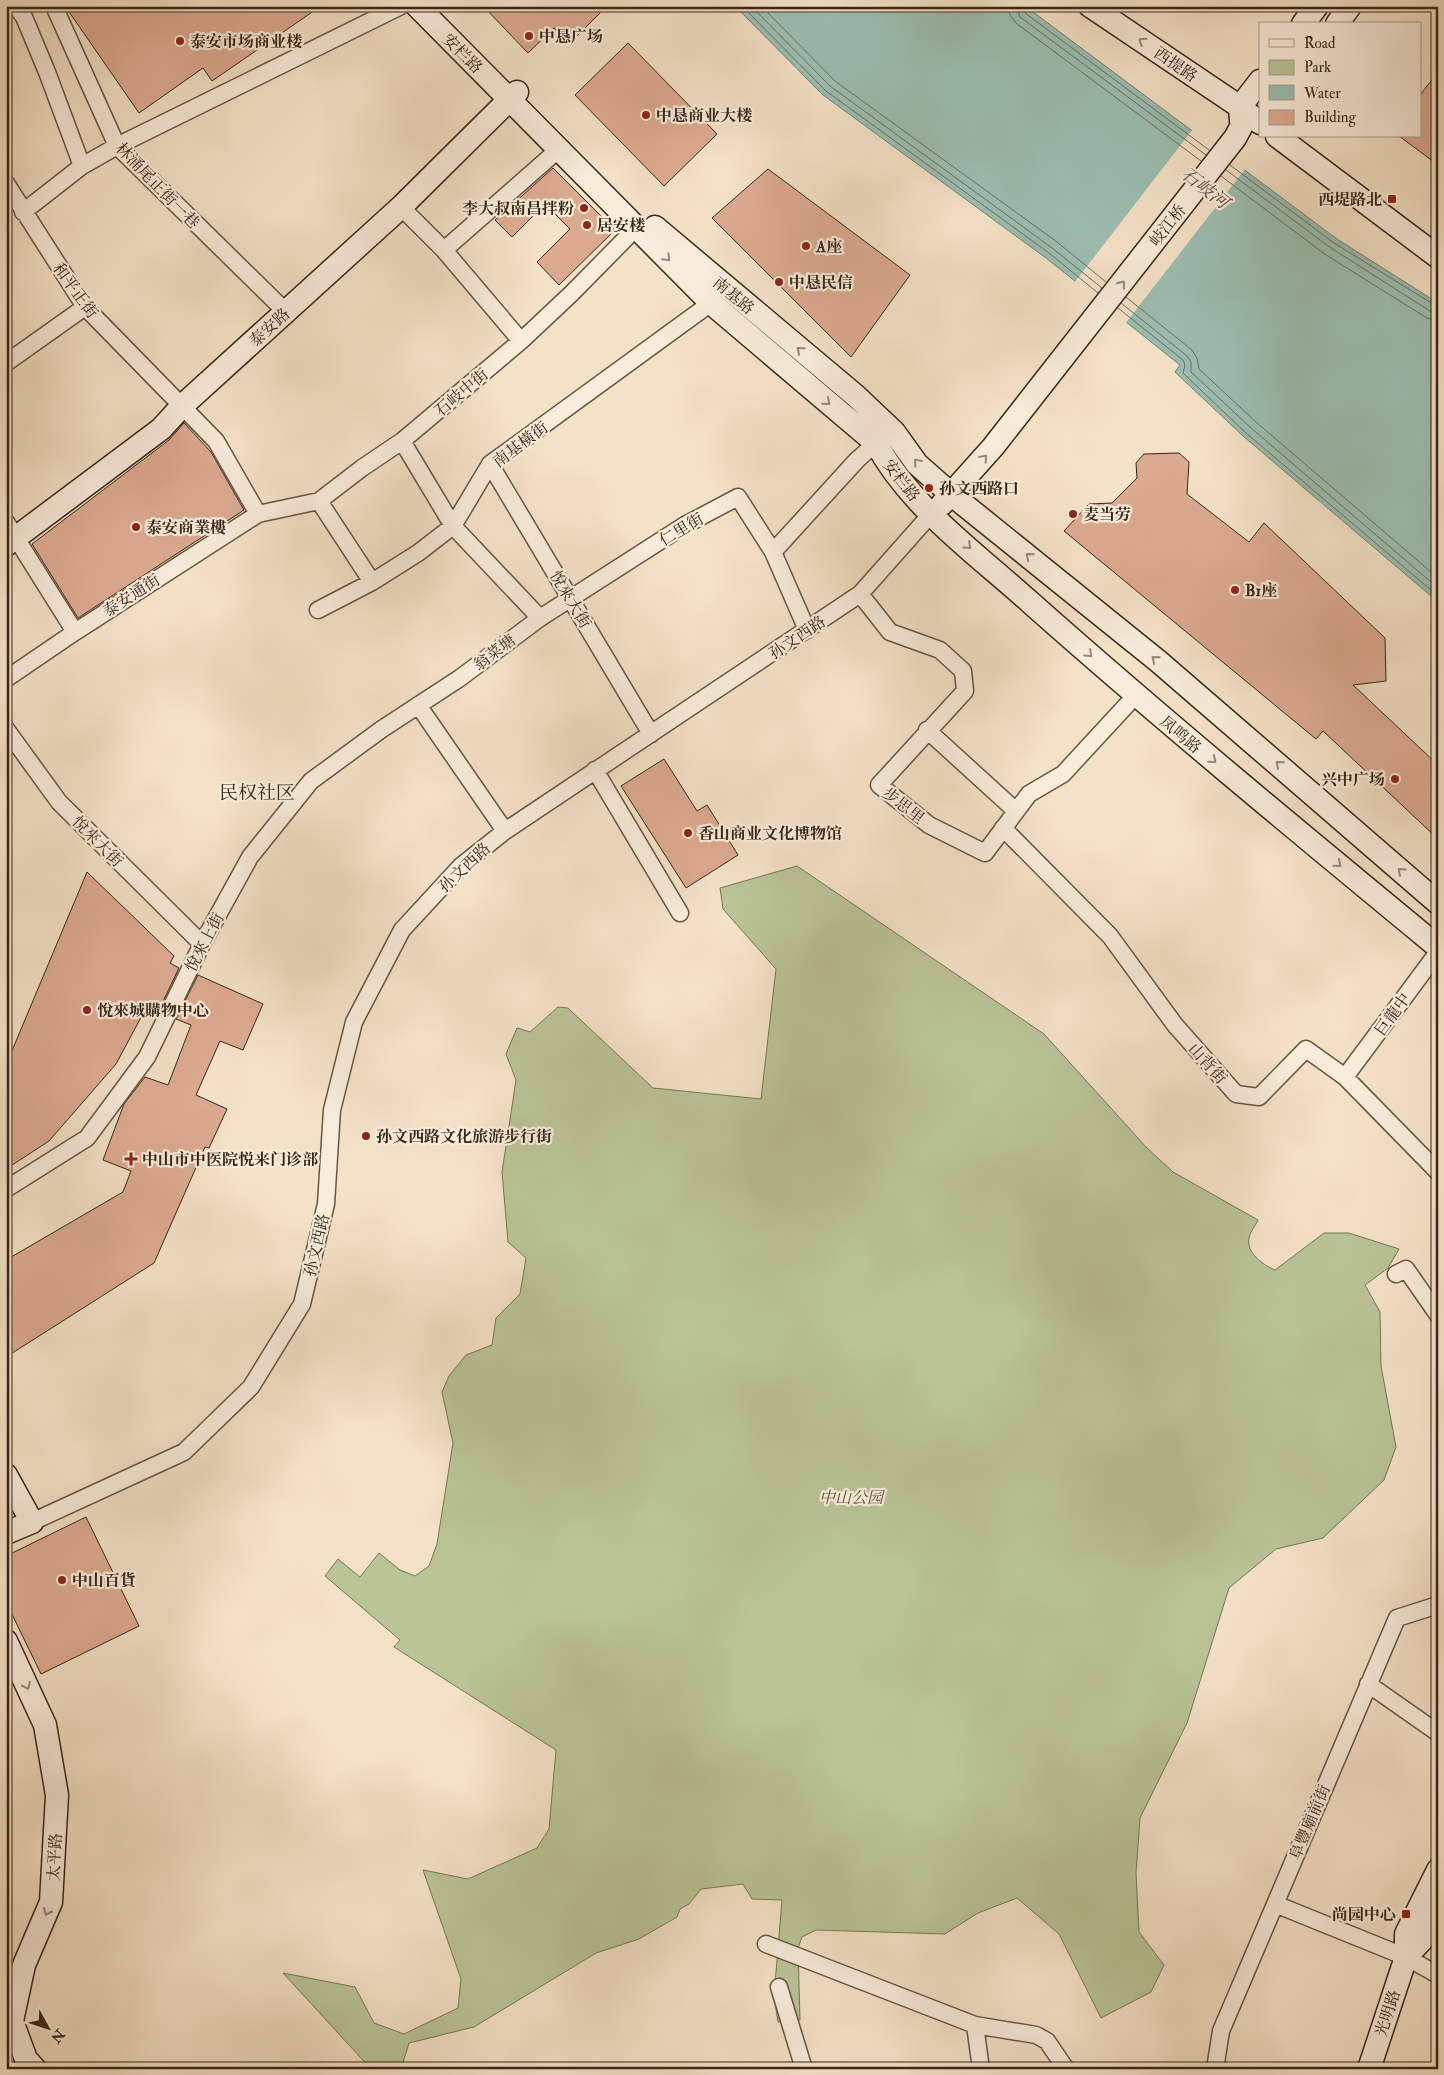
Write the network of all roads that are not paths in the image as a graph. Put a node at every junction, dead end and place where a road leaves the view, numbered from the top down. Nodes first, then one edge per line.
1 (16, 6) edge
2 (54, 6) edge
3 (401, 6) edge
4 (417, 6) edge
5 (433, 6) edge
6 (1090, 6) edge
7 (1317, 6) edge
8 (1350, 6) edge
9 (1305, 22) edge
10 (1338, 22) edge
11 (1259, 85) edge
12 (513, 96) junction
13 (1249, 124) edge
14 (1281, 138) edge
15 (116, 146) junction
16 (559, 149) junction
17 (82, 166) junction
18 (6, 183) edge
19 (401, 207) junction
20 (23, 212) junction
21 (637, 227) junction
22 (444, 250) junction
23 (1438, 256) edge
24 (711, 303) junction
25 (85, 306) junction
26 (286, 312) junction
27 (1092, 323) joint
28 (521, 341) junction
29 (6, 363) edge
30 (182, 406) junction
31 (402, 441) junction
32 (876, 443) junction
33 (490, 464) junction
34 (952, 495) junction
35 (319, 502) junction
36 (258, 514) junction
37 (931, 514) junction
38 (453, 526) junction
39 (10, 534) edge
40 (772, 552) junction
41 (372, 582) junction
42 (860, 594) junction
43 (570, 598) junction
44 (318, 610) dead end
45 (540, 618) junction
46 (807, 630) junction
47 (75, 632) junction
48 (6, 680) edge
49 (1135, 696) junction
50 (418, 705) junction
51 (6, 729) edge
52 (928, 730) junction
53 (651, 734) junction
54 (595, 770) junction
55 (1016, 812) junction
56 (1003, 828) junction
57 (505, 831) junction
58 (1438, 903) edge
59 (680, 913) dead end
60 (202, 944) junction
61 (1438, 947) edge
62 (1438, 952) edge
63 (1345, 1077) junction
64 (1438, 1172) edge
65 (6, 1189) edge
66 (1396, 1274) dead end
67 (1438, 1315) edge
68 (6, 1475) edge
69 (32, 1522) junction
70 (6, 1533) edge
71 (1438, 1605) edge
72 (6, 1641) edge
73 (1368, 1684) junction
74 (1438, 1732) edge
75 (1438, 1870) edge
76 (1275, 1904) junction
77 (1438, 1910) edge
78 (766, 1944) dead end
79 (1406, 1957) junction
80 (1438, 1975) edge
81 (779, 1987) dead end
82 (975, 2025) junction
83 (35, 2069) edge
84 (804, 2069) edge
85 (981, 2069) edge
86 (1066, 2069) edge
87 (1216, 2069) edge
88 (1368, 2069) edge

1 - 17 street
2 - 15 street, 林涌尾正街一巷
3 - 15 street
4 - 12 main road, 安栏路
5 - 12 main road, 安栏路
13 -> 6 main road, 西提路
7 - 9 main road
8 - 10 main road
11 - 13 main road, 岐江桥
12 - 16 main road, 南基路
12 - 19 main road, 泰安路
34 -> 12 main road, 南基路
27 -> 13 main road, 岐江桥
14 - 23 main road
15 - 17 street
15 - 26 street, 林涌尾正街一巷
16 - 21 main road, 南基路
16 - 22 street
17 - 20 street
18 - 20 street, 和平正街
19 - 22 street
19 - 26 main road, 泰安路
20 - 25 street, 和平正街
21 -> 24 main road, 南基路
21 - 28 street, 石岐中街
22 - 28 street
24 -> 32 main road, 南基路
24 - 33 street, 南基橫街
25 - 29 street
25 - 30 street, 和平正街
26 - 30 main road, 泰安路
34 -> 27 main road, 孙文西路
28 - 31 street, 石岐中街
30 - 36 street, 和平正街
30 - 39 main road, 泰安路
31 - 35 street, 石岐中街
31 - 38 street
32 - 37 main road, 安栏路
32 - 40 street
33 - 38 street, 南基橫街
33 - 43 street, 悅來大街
34 - 37 main road, 孙文西路
58 -> 34 main road
35 - 36 street, 石岐中街
35 - 41 street
36 - 47 street, 泰安通街
37 - 42 street, 孙文西路
37 -> 49 main road, 凤鸣路
38 - 41 street, 南基橫街
38 - 45 street
39 - 47 street
40 - 43 street, 仁里街
40 - 46 street, 仁里街
41 - 44 street, 南基橫街
42 - 46 street, 孙文西路
42 - 52 street, 步思里
43 - 45 street, 翁菜塘
43 - 53 street, 悅來大街
45 - 50 street, 翁菜塘
46 - 53 street, 孙文西路
47 - 48 street, 泰安通街
49 - 55 street, 步思里
49 -> 61 main road, 凤鸣路
50 - 57 street
50 - 60 street, 悅來上街
51 - 60 street, 悅來大街
52 - 55 street
52 - 56 street, 步思里
53 - 54 street, 孙文西路
54 - 57 street, 孙文西路
54 - 59 street
55 - 56 street, 步思里
56 - 63 street, 山背街
57 - 69 street, 孙文西路
60 - 65 street, 悅來上街
62 - 63 street, 巨龍中
63 - 64 street, 山背街
66 - 67 street
68 - 69 main road
69 - 70 main road
71 - 73 street, 阜豐廟前街
72 -> 83 main road, 太平路
73 - 74 street
73 - 76 street, 阜豐廟前街
75 - 79 main road, 光明路
76 - 79 street
76 - 87 street, 阜豐廟前街
77 - 79 main road, 光明路
78 - 82 street
79 - 80 street
79 - 88 main road, 光明路
81 - 84 street
82 - 85 street
82 - 86 street

